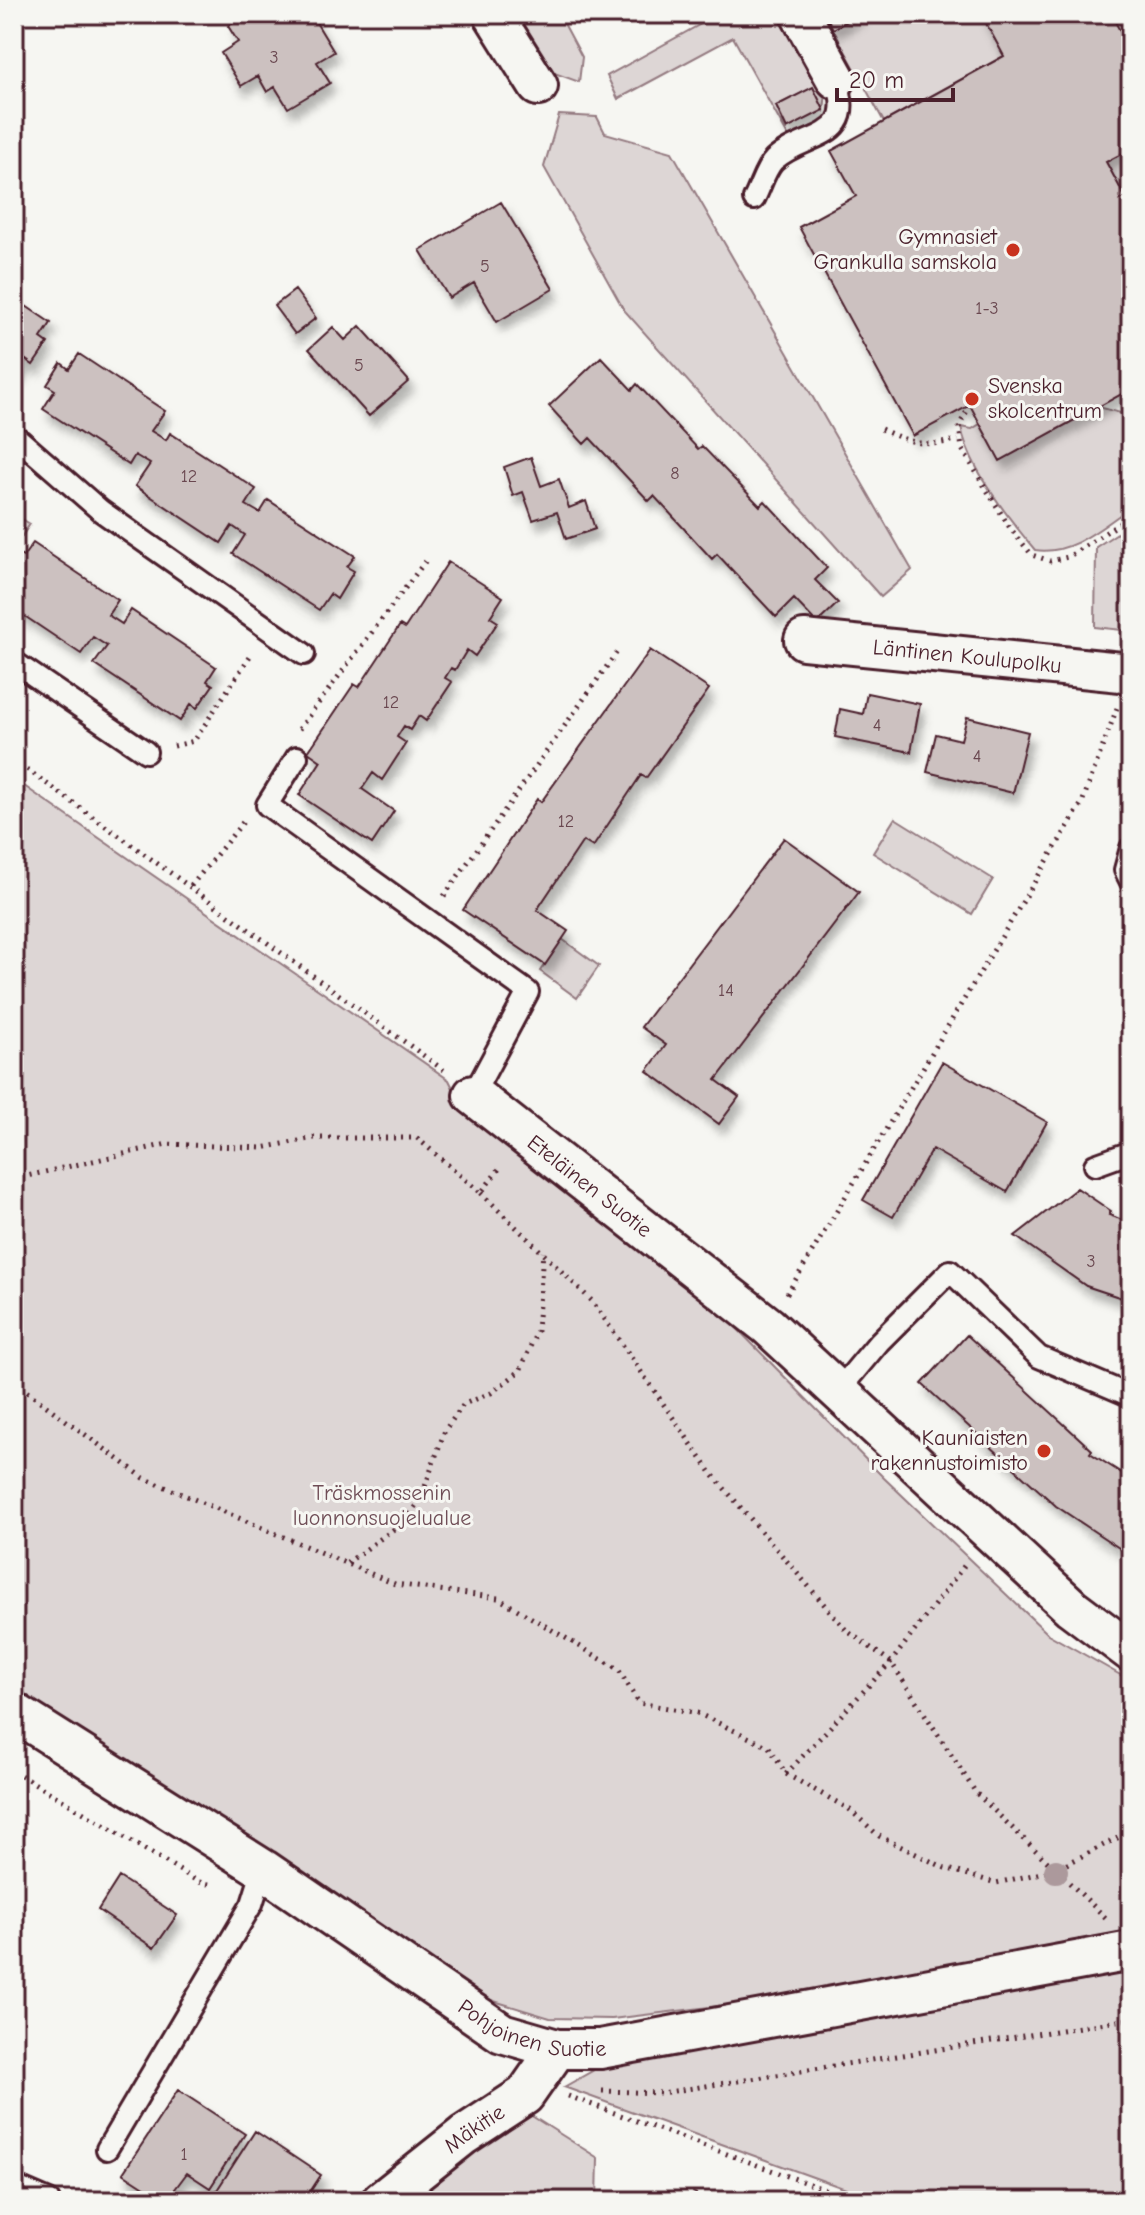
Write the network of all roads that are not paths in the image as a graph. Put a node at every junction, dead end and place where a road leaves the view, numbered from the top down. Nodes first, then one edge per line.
1 (493, 14) edge
2 (800, 14) edge
3 (836, 79) joint
4 (538, 86) dead end
5 (754, 199) dead end
6 (14, 435) edge
7 (804, 640) dead end
8 (304, 654) dead end
9 (14, 662) edge
10 (1125, 688) edge
11 (146, 752) road end
12 (297, 757) road end
13 (1131, 848) edge
14 (1131, 882) edge
15 (473, 1095) joint
16 (1131, 1152) edge
17 (1095, 1165) dead end
18 (839, 1390) junction
19 (1131, 1396) edge
20 (1131, 1652) edge
21 (14, 1712) edge
22 (257, 1887) junction
23 (1122, 1938) edge
24 (557, 2049) junction
25 (107, 2149) dead end
26 (14, 2186) edge
27 (49, 2201) edge
28 (381, 2201) edge

1 - 4 street
2 - 3 street
3 - 5 lane
6 - 8 lane
7 - 10 street, Läntinen Koulupolku
9 - 11 lane
12 - 15 lane
13 - 14 lane
15 - 18 street, Eteläinen Suotie
16 - 17 lane
18 - 19 lane
18 - 20 street, Eteläinen Suotie
21 - 22 street, Pohjoinen Suotie
22 - 24 street, Pohjoinen Suotie
22 - 25 lane
23 - 24 street, Pohjoinen Suotie
24 - 28 street, Mäkitie
26 - 27 lane

